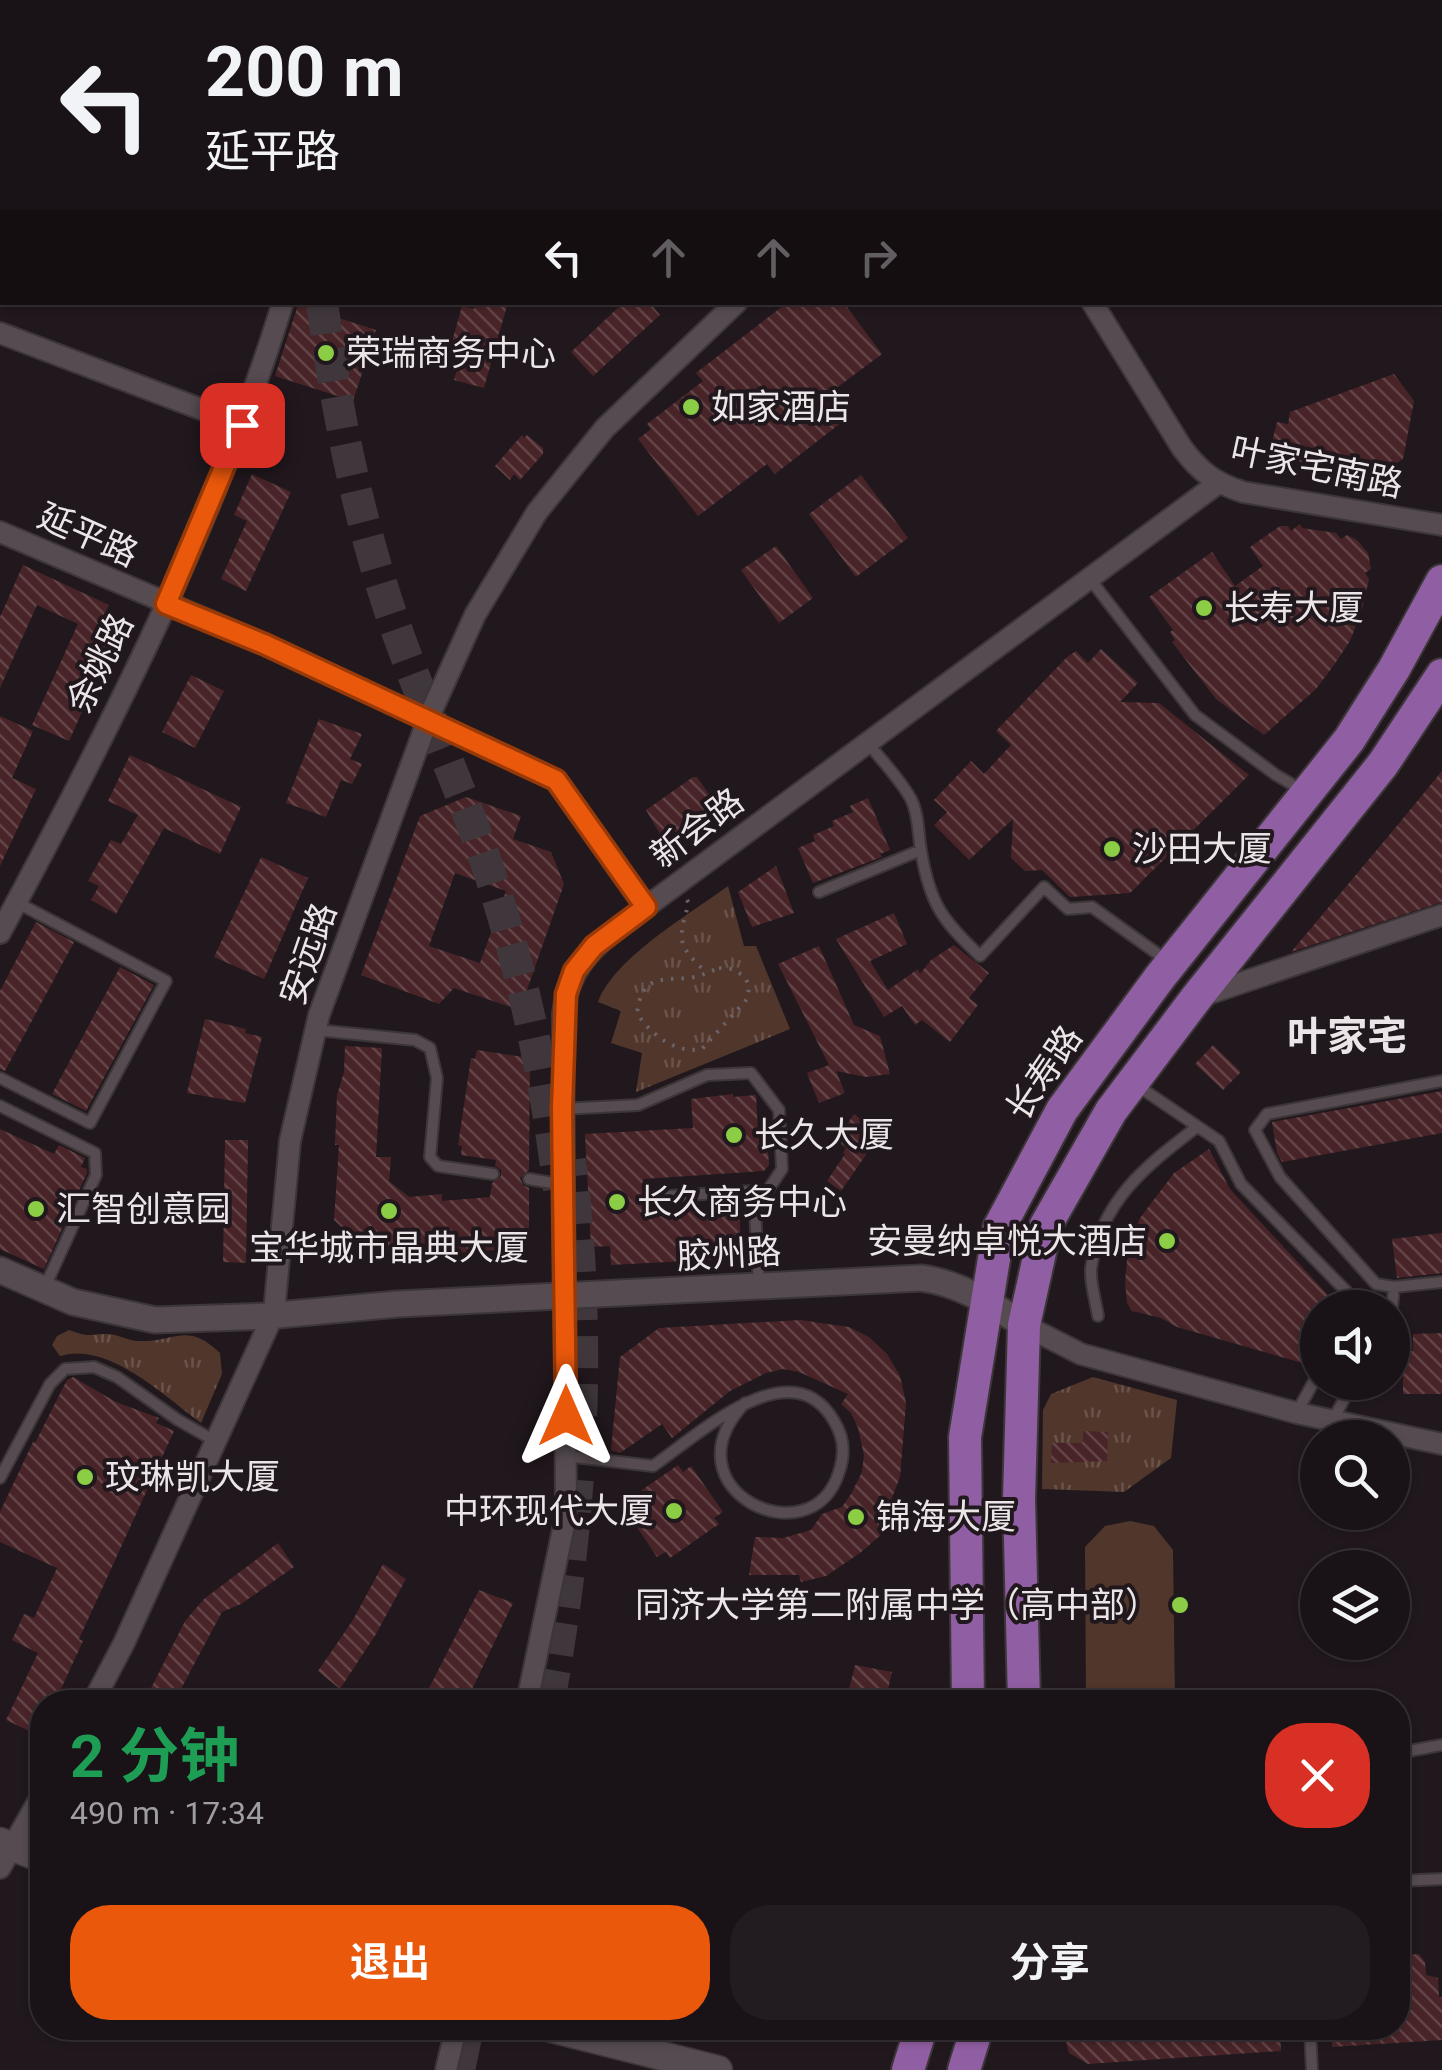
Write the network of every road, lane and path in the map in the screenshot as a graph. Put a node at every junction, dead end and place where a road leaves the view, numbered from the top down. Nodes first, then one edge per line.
1 (282, 305) edge
2 (734, 305) edge
3 (1094, 305) edge
4 (0, 333) edge
5 (242, 425) junction
6 (1217, 484) junction
7 (1442, 525) edge
8 (0, 532) edge
9 (1089, 579) junction
10 (1442, 581) edge
11 (166, 604) junction
12 (1442, 676) edge
13 (428, 719) junction
14 (868, 742) junction
15 (1307, 792) junction
16 (921, 850) junction
17 (676, 885) junction
18 (820, 892) dead end
19 (16, 902) junction
20 (646, 907) junction
21 (1442, 915) edge
22 (0, 933) edge
23 (1171, 963) junction
24 (707, 973) junction
25 (1197, 997) junction
26 (316, 1030) junction
27 (0, 1078) edge
28 (1442, 1081) edge
29 (1132, 1082) junction
30 (0, 1106) edge
31 (562, 1109) junction
32 (1198, 1127) junction
33 (494, 1174) dead end
34 (529, 1180) dead end
35 (565, 1185) junction
36 (653, 1197) dead end
37 (755, 1210) junction
38 (0, 1270) edge
39 (1442, 1282) edge
40 (759, 1287) junction
41 (1394, 1287) junction
42 (44, 1290) junction
43 (1345, 1290) edge
44 (1394, 1290) edge
45 (566, 1298) junction
46 (985, 1300) junction
47 (274, 1314) junction
48 (1098, 1316) dead end
49 (1024, 1325) junction
50 (1304, 1400) edge
51 (1344, 1400) edge
52 (745, 1403) junction
53 (1297, 1412) junction
54 (1333, 1420) joint
55 (704, 1432) junction
56 (722, 1436) junction
57 (1410, 1437) edge
58 (216, 1442) junction
59 (1442, 1444) edge
60 (566, 1456) junction
61 (0, 1478) edge
62 (99, 1690) edge
63 (530, 1690) edge
64 (968, 1690) edge
65 (1024, 1690) edge
66 (1442, 1745) edge
67 (1410, 1751) edge
68 (30, 1813) edge
69 (4, 1852) edge
70 (30, 1856) edge
71 (1442, 1879) edge
72 (1410, 1880) edge
73 (453, 2040) edge
74 (599, 2040) edge
75 (917, 2040) edge
76 (973, 2040) edge
77 (1311, 2040) edge
78 (446, 2070) edge
79 (718, 2070) edge
80 (908, 2070) edge
81 (964, 2070) edge
82 (1312, 2070) edge

1 - 5 street, 余姚路
2 - 13 street, 安远路
3 - 6 street, 叶家宅南路
4 - 5 street
5 - 11 street, 余姚路
6 - 7 street, 叶家宅南路
6 - 9 street, 新会路
8 - 11 street, 延平路
9 - 14 street, 新会路
9 - 15 lane
10 - 15 main road, 长寿路
11 - 13 street, 延平路
11 - 19 street, 余姚路
12 - 25 main road
13 - 20 street, 延平路
13 - 26 street, 安远路
14 - 16 lane
14 - 17 street, 新会路
15 - 23 main road, 长寿路
16 - 18 lane
16 - 23 lane
17 - 20 street, 新会路
17 - 24 path
19 - 22 street, 余姚路
19 - 27 lane
20 - 31 street, 新会路
21 - 25 street
23 - 46 main road, 长寿路
24 - 24 path
25 - 29 main road
26 - 33 lane
26 - 47 street, 安远路
28 - 41 lane
29 - 32 lane
29 - 49 main road
30 - 42 lane
31 - 35 street, 新会路
31 - 37 lane
32 - 43 lane
32 - 48 lane
34 - 35 lane
35 - 45 street, 新会路
36 - 37 lane
37 - 40 lane
38 - 42 street, 胶州路
39 - 41 lane
40 - 45 street, 胶州路
40 - 46 street, 胶州路
41 - 44 lane
42 - 47 street, 胶州路
45 - 47 street, 胶州路
45 - 60 street, 新会路
46 - 49 street, 胶州路
46 - 64 main road, 长寿路
47 - 58 street, 安远路
49 - 53 street, 胶州路
49 - 65 main road
50 - 53 lane
51 - 54 lane
52 - 55 lane
52 - 56 lane
52 - 56 lane
53 - 54 street, 胶州路
55 - 56 lane
55 - 60 lane
57 - 59 street, 胶州路
58 - 61 lane
58 - 62 street, 安远路
60 - 63 street, 新会路
66 - 67 lane
68 - 69 street
69 - 70 main road
71 - 72 lane
73 - 78 street
74 - 79 main road
75 - 80 main road
76 - 81 main road
77 - 82 lane

